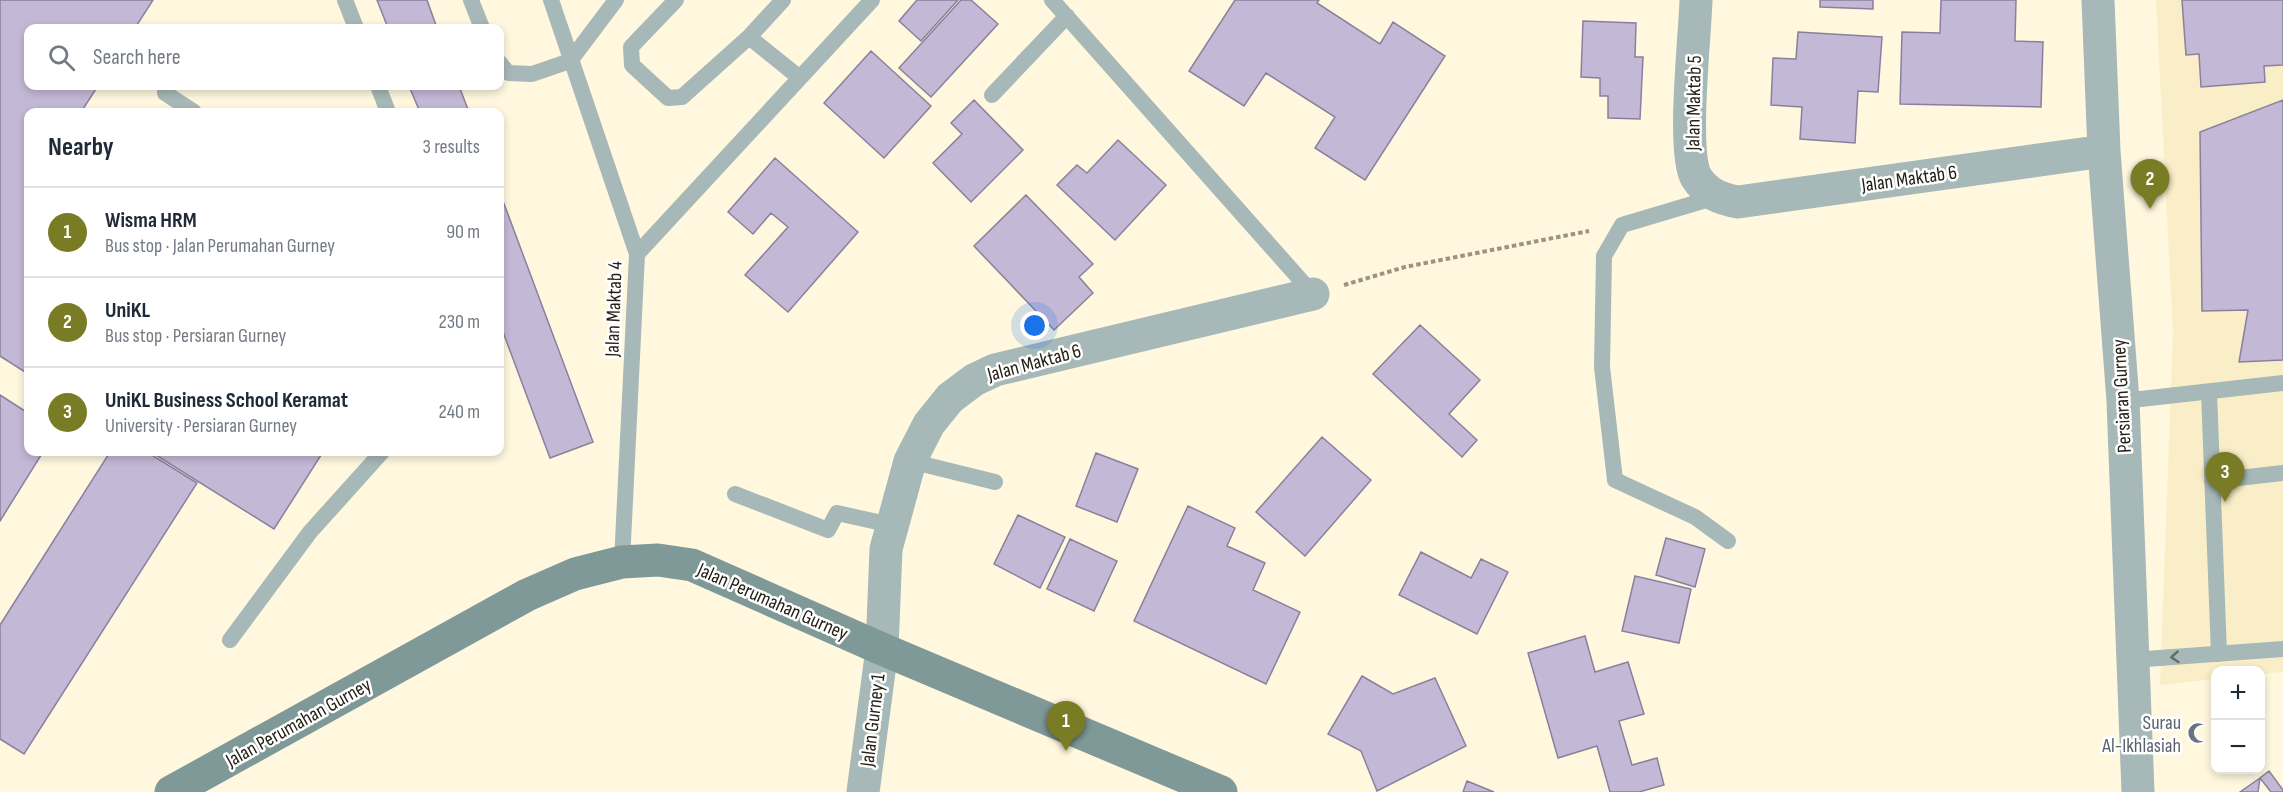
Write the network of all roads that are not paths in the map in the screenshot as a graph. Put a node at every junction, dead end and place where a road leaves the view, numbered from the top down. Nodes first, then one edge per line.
1 (345, 0) edge
2 (471, 0) edge
3 (551, 0) edge
4 (616, 0) edge
5 (676, 0) edge
6 (783, 0) edge
7 (872, 0) edge
8 (1052, 0) edge
9 (1696, 0) edge
10 (2098, 0) edge
11 (1067, 16) junction
12 (354, 24) edge
13 (480, 24) edge
14 (749, 37) junction
15 (570, 61) junction
16 (504, 68) edge
17 (800, 78) junction
18 (380, 90) edge
19 (165, 93) dead end
20 (992, 95) dead end
21 (188, 108) edge
22 (386, 108) edge
23 (2104, 152) junction
24 (1716, 197) junction
25 (637, 254) junction
26 (1313, 294) joint
27 (2283, 383) edge
28 (2209, 393) junction
29 (2122, 401) junction
30 (377, 456) edge
31 (910, 461) junction
32 (2283, 473) edge
33 (2212, 481) junction
34 (994, 482) dead end
35 (735, 494) dead end
36 (891, 525) junction
37 (1728, 541) dead end
38 (622, 562) junction
39 (230, 640) dead end
40 (882, 649) junction
41 (2283, 649) edge
42 (2219, 654) junction
43 (2132, 660) junction
44 (171, 792) edge
45 (863, 792) edge
46 (1221, 792) edge
47 (2138, 792) edge

1 - 12 lane
2 - 13 lane
3 - 15 lane, Jalan Maktab 4
4 - 15 lane
5 - 14 lane
6 - 14 lane
7 - 17 lane
8 - 11 lane
9 - 24 street, Jalan Maktab 5
10 - 23 street, Persiaran Gurney
11 - 20 lane
11 - 26 lane
14 - 17 lane
15 - 16 lane
15 - 25 lane, Jalan Maktab 4
17 - 25 lane
18 - 22 lane
19 - 21 lane
23 - 24 street, Jalan Maktab 6
23 - 29 street, Persiaran Gurney
24 - 37 lane
25 - 38 lane, Jalan Maktab 4
26 - 31 street, Jalan Maktab 6
27 - 28 lane
28 - 29 lane
28 - 33 lane
29 - 43 street, Persiaran Gurney
30 - 39 lane
31 - 34 lane
31 - 36 street, Jalan Maktab 6
32 - 33 lane
33 - 42 lane
35 - 36 lane
36 - 40 street, Jalan Maktab 6
38 - 40 street, Jalan Perumahan Gurney
38 - 44 street, Jalan Perumahan Gurney
40 - 45 street, Jalan Gurney 1
40 - 46 street, Jalan Perumahan Gurney
41 - 42 lane
42 -> 43 lane
43 - 47 street, Persiaran Gurney

